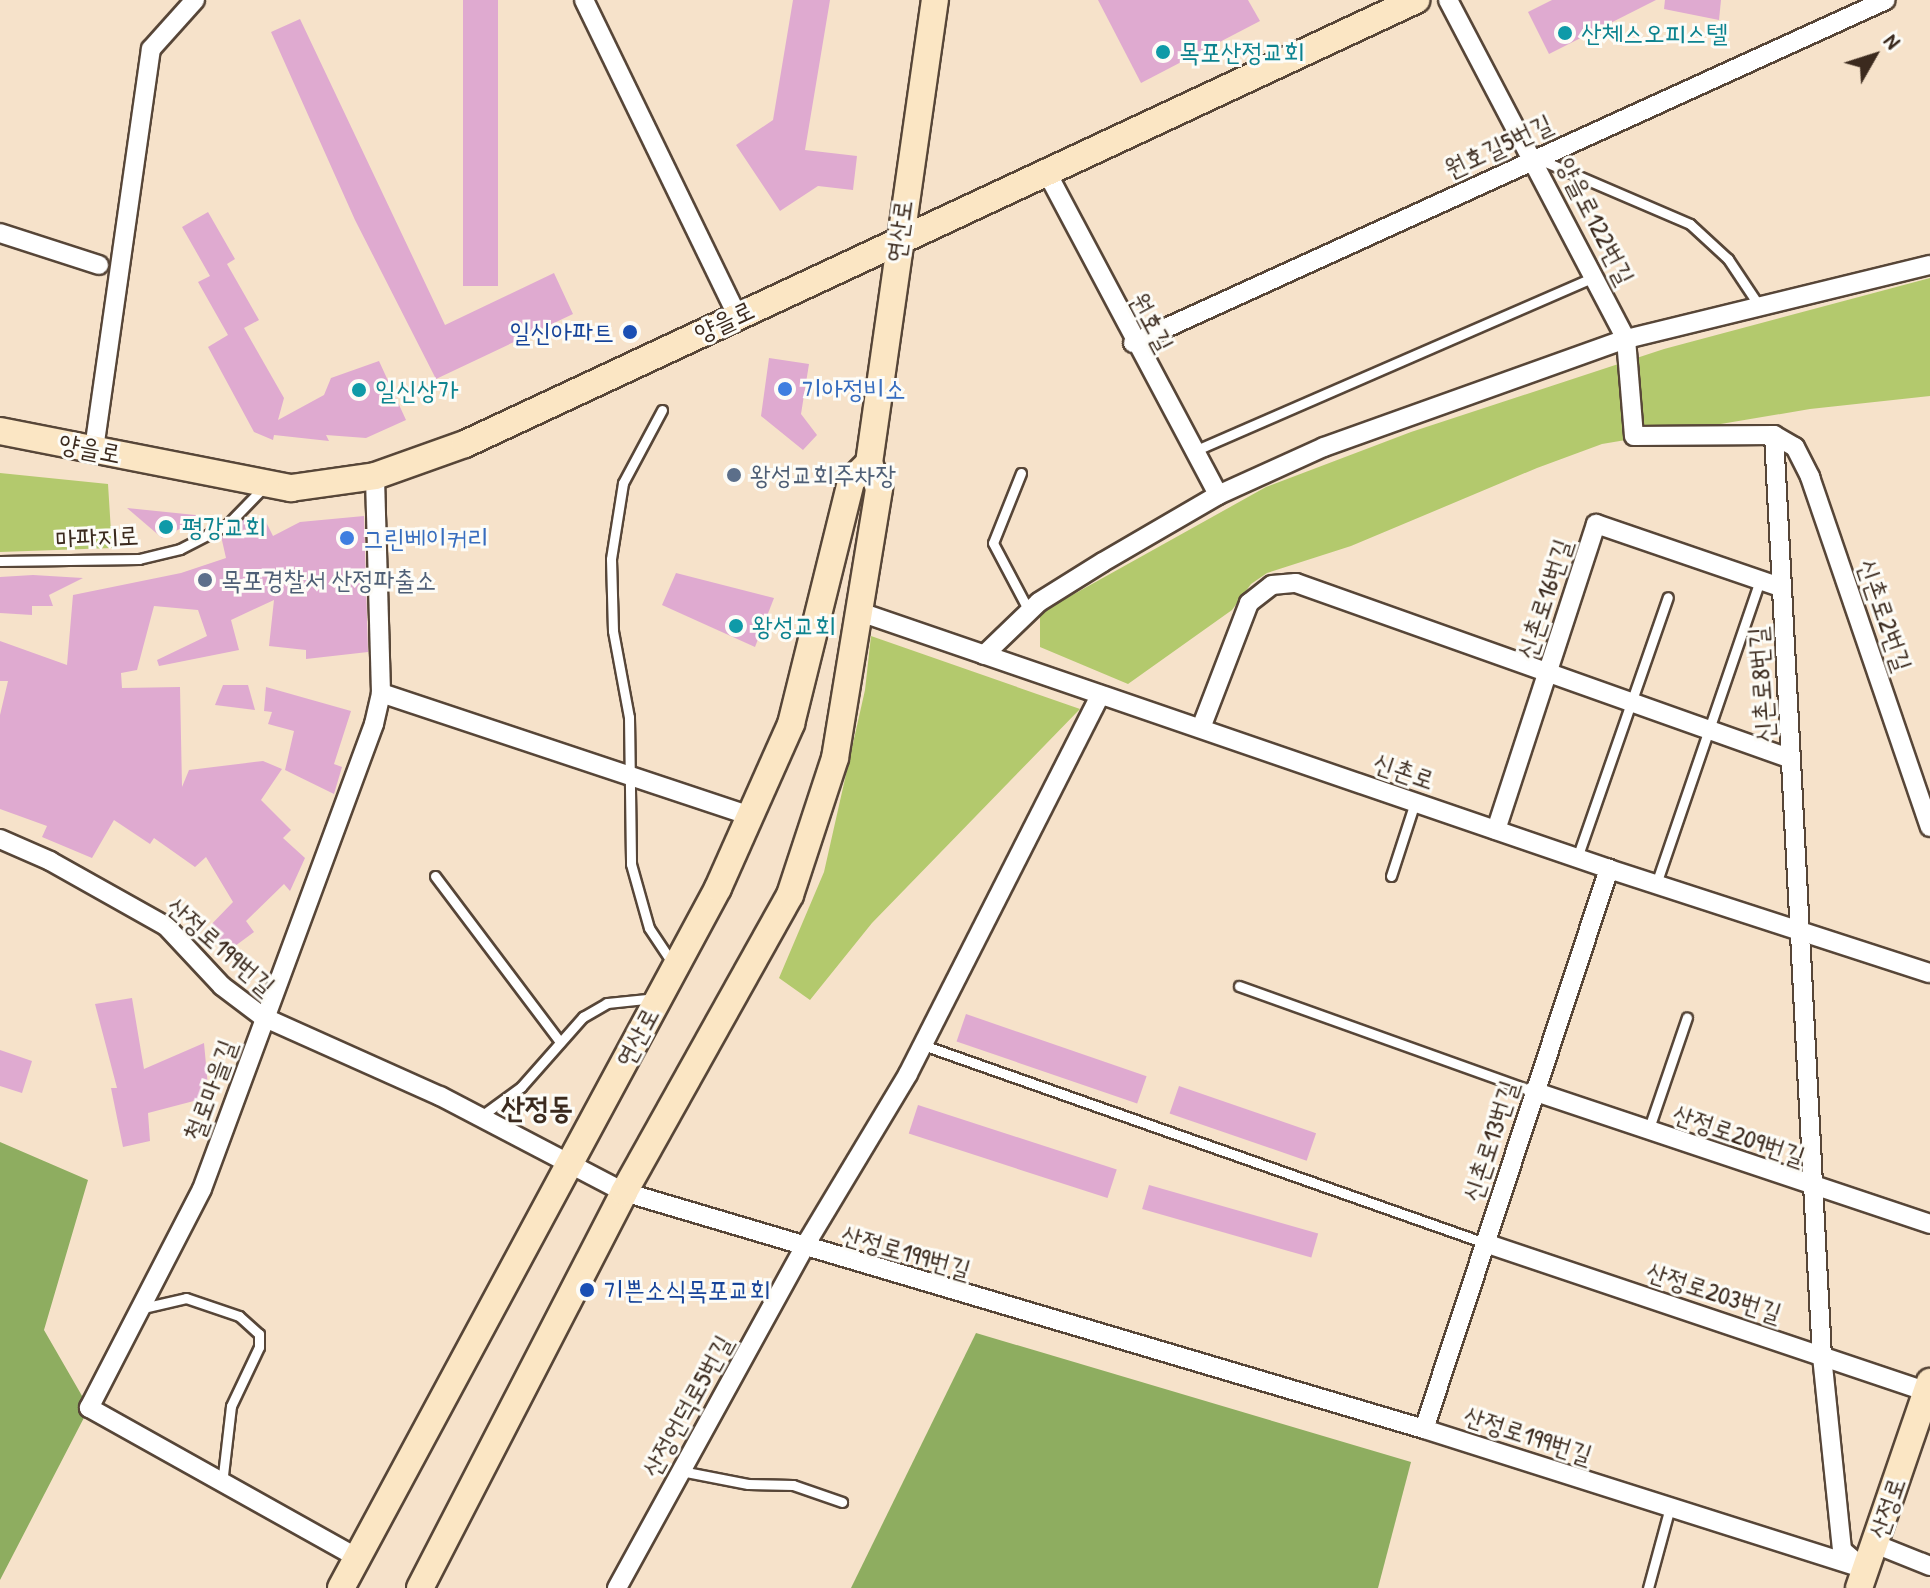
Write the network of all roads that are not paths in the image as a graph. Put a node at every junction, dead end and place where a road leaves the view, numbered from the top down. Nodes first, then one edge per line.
1 (195, 0) edge
2 (584, 0) edge
3 (935, 0) edge
4 (1416, 0) edge
5 (1448, 0) edge
6 (1886, 0) edge
7 (1535, 157) junction
8 (1045, 169) junction
9 (0, 233) edge
10 (897, 240) junction
11 (99, 265) dead end
12 (1930, 265) edge
13 (1595, 277) junction
14 (1758, 304) junction
15 (737, 315) junction
16 (1626, 339) junction
17 (1133, 343) junction
18 (662, 410) dead end
19 (0, 431) edge
20 (1774, 435) junction
21 (94, 449) junction
22 (1194, 451) junction
23 (869, 463) junction
24 (1021, 473) dead end
25 (375, 476) junction
26 (268, 483) junction
27 (1218, 495) junction
28 (0, 561) edge
29 (1760, 581) junction
30 (1780, 587) junction
31 (1668, 597) dead end
32 (1029, 611) junction
33 (863, 613) junction
34 (984, 655) junction
35 (1548, 671) junction
36 (381, 693) junction
37 (1100, 695) junction
38 (1632, 702) junction
39 (1201, 728) junction
40 (1709, 729) junction
41 (1791, 759) junction
42 (630, 777) junction
43 (1415, 802) junction
44 (751, 816) junction
45 (1930, 827) edge
46 (1496, 830) junction
47 (0, 839) edge
48 (1577, 858) junction
49 (1609, 869) junction
50 (435, 876) dead end
51 (1391, 876) dead end
52 (1656, 884) junction
53 (1802, 931) junction
54 (675, 967) junction
55 (1930, 973) edge
56 (1239, 986) dead end
57 (659, 997) junction
58 (263, 1017) junction
59 (1687, 1017) dead end
60 (560, 1042) junction
61 (923, 1045) junction
62 (1533, 1091) junction
63 (480, 1117) junction
64 (1648, 1131) junction
65 (568, 1164) junction
66 (1810, 1188) junction
67 (624, 1192) junction
68 (1930, 1224) edge
69 (1485, 1243) junction
70 (803, 1249) junction
71 (143, 1308) junction
72 (1822, 1356) junction
73 (1928, 1387) edge
74 (1424, 1429) junction
75 (681, 1471) junction
76 (222, 1487) junction
77 (842, 1502) dead end
78 (1670, 1507) junction
79 (1875, 1544) junction
80 (356, 1557) junction
81 (1930, 1566) edge
82 (1862, 1579) edge
83 (341, 1588) edge
84 (420, 1588) edge
85 (617, 1588) edge
86 (1648, 1588) edge

1 - 21 street
2 - 15 street
3 - 10 street, 연산로
4 - 8 street, 양을로
5 - 7 street, 양을로122번길
6 - 7 street, 원호길5번길
7 - 13 street, 양을로122번길
7 - 14 lane
7 - 17 street, 원호길5번길
8 - 10 street, 양을로
8 - 17 street, 원호길
9 - 11 street
10 - 15 street, 양을로
10 - 23 street, 연산로
12 - 14 street
13 - 16 street, 양을로122번길
13 - 22 lane
14 - 16 street
15 - 25 street, 양을로
16 - 20 street
16 - 27 street
17 - 22 street, 원호길
18 - 42 lane
19 - 21 street, 양을로
20 - 30 street, 신촌로8번길
20 - 45 street, 신촌로2번길
21 - 26 street, 양을로
22 - 27 street, 원호길
23 - 33 street, 연산로
23 - 44 street, 연산로
24 - 32 lane
25 - 26 street, 양을로
25 - 36 street, 철로마을길
26 - 28 lane, 마파지로
27 - 32 street
29 - 30 street, 신촌로16번길
29 - 35 street, 신촌로16번길
29 - 40 lane
30 - 41 street, 신촌로8번길
31 - 38 lane
32 - 34 street
33 - 34 street, 신촌로
33 - 67 street, 연산로
34 - 37 street, 신촌로
35 - 38 street
35 - 39 street
35 - 46 street, 신촌로16번길
36 - 42 street
36 - 58 street, 철로마을길
37 - 39 street, 신촌로
37 - 61 street, 산정언덕로5번길
38 - 40 street
38 - 48 lane
39 - 43 street, 신촌로
40 - 41 street
40 - 52 lane
41 - 53 street, 신촌로8번길
42 - 44 street
42 - 54 lane
43 - 46 street, 신촌로
43 - 51 lane
44 - 54 street, 연산로
46 - 48 street, 신촌로
47 - 58 street, 산정로199번길
48 - 49 street, 신촌로
49 - 52 street, 신촌로
49 - 62 street, 신촌로13번길
50 - 60 lane
52 - 53 street, 신촌로
53 - 55 street, 신촌로
53 - 66 street, 신촌로8번길
54 - 57 street, 연산로
56 - 62 lane
57 - 60 lane
57 - 65 street, 연산로
58 - 63 street, 산정로199번길
58 - 71 street, 철로마을길
59 - 64 lane
60 - 63 lane
61 - 69 lane
61 - 70 street, 산정언덕로5번길
62 - 64 street, 산정로209번길
62 - 69 street, 신촌로13번길
63 - 65 street, 산정로199번길
64 - 66 street, 산정로209번길
65 - 67 street, 산정로199번길
65 - 80 street, 연산로
66 - 68 street, 산정로209번길
66 - 72 street, 신촌로8번길
67 - 70 street, 산정로199번길
67 - 84 street, 연산로
69 - 72 street, 산정로203번길
69 - 74 street, 신촌로13번길
70 - 74 street, 산정로199번길
70 - 75 street, 산정언덕로5번길
71 - 76 street, 철로마을길
71 - 76 lane
72 - 73 street, 산정로203번길
72 - 82 street, 신촌로8번길
73 - 79 street, 산정로
74 - 78 street, 산정로199번길
75 - 77 lane
75 - 85 street, 산정언덕로5번길
76 - 80 street, 철로마을길
78 - 82 street, 산정로199번길
78 - 86 lane
79 - 81 street
79 - 82 street, 산정로
80 - 83 street, 연산로

